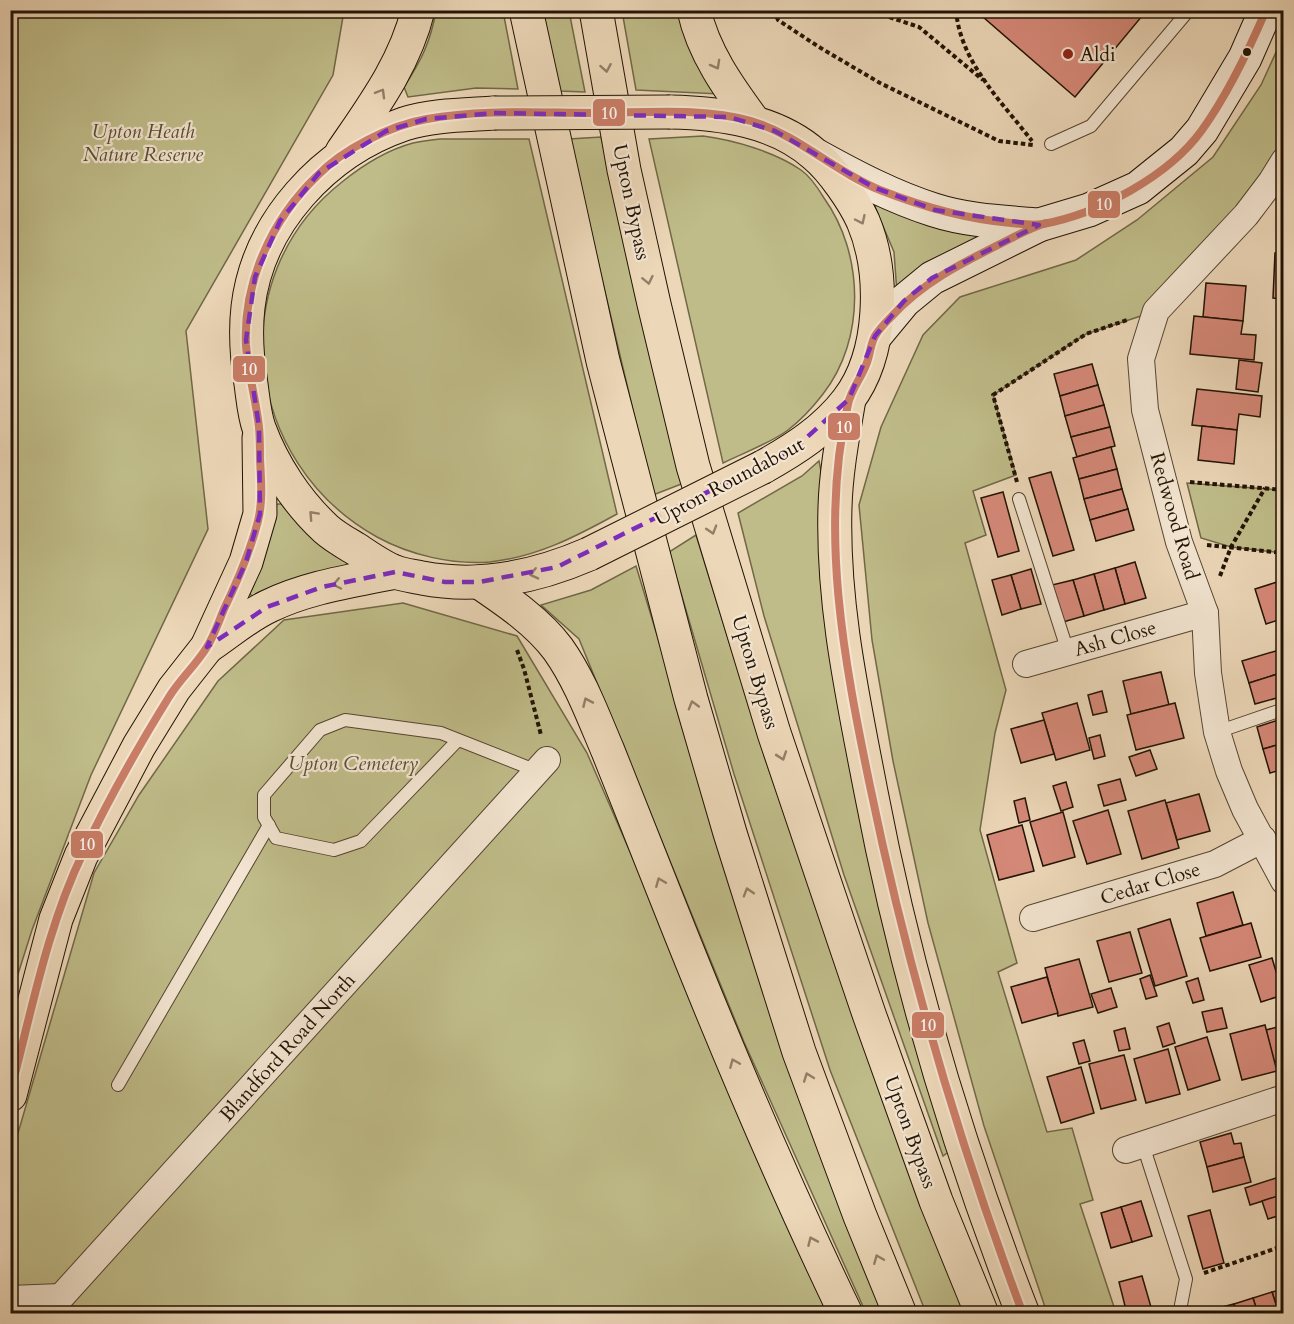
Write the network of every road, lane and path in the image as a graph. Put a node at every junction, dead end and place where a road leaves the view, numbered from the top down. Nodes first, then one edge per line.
1 (418, 10) edge
2 (526, 10) edge
3 (596, 10) edge
4 (694, 10) edge
5 (774, 10) edge
6 (868, 10) edge
7 (956, 10) edge
8 (1189, 10) edge
9 (1266, 10) edge
10 (988, 85) junction
11 (754, 122) junction
12 (1051, 144) dead end
13 (816, 155) junction
14 (337, 159) junction
15 (1279, 178) edge
16 (1039, 225) junction
17 (1156, 310) junction
18 (875, 336) junction
19 (849, 399) junction
20 (259, 427) junction
21 (1163, 477) junction
22 (1265, 488) junction
23 (1284, 490) edge
24 (1019, 499) joint
25 (1179, 542) junction
26 (1231, 547) junction
27 (1284, 553) edge
28 (395, 572) junction
29 (479, 582) junction
30 (1205, 613) junction
31 (513, 642) dead end
32 (207, 647) junction
33 (1068, 652) junction
34 (1026, 664) dead end
35 (1284, 709) edge
36 (1217, 732) junction
37 (458, 740) junction
38 (542, 766) junction
39 (269, 825) junction
40 (1263, 839) junction
41 (1284, 881) edge
42 (1034, 918) dead end
43 (118, 1085) dead end
44 (10, 1095) edge
45 (1284, 1098) edge
46 (1134, 1147) joint
47 (1283, 1246) edge
48 (1186, 1279) junction
49 (10, 1299) edge
50 (1180, 1311) dead end
51 (846, 1314) edge
52 (900, 1314) edge
53 (982, 1314) edge
54 (1023, 1314) edge

14 -> 1 highway
52 -> 2 highway
3 -> 53 highway, Upton Bypass
4 -> 11 highway
5 - 10 path
6 - 10 path
7 - 10 path
8 - 12 lane
9 - 16 main road
11 - 13 highway, Upton Roundabout
11 - 14 highway, Upton Roundabout, bridge
13 - 16 main road
13 -> 18 highway, Upton Roundabout
14 - 20 highway, Upton Roundabout
15 - 17 street, Redwood Road
16 - 18 main road
17 - 21 street, Redwood Road
17 - 24 path
18 - 19 highway, Upton Roundabout
19 -> 29 highway, Upton Roundabout, bridge
19 - 54 highway
28 -> 20 highway, Upton Roundabout
20 - 32 highway
21 - 22 path
21 - 25 street, Redwood Road
22 - 23 path
22 - 26 path
24 - 33 lane
25 - 26 path
25 - 30 street, Redwood Road
26 - 27 path
26 - 30 path
28 - 29 highway, Upton Roundabout
28 -> 32 highway
51 -> 29 highway
30 - 33 street, Ash Close
30 - 36 street, Redwood Road
31 - 38 path
32 - 44 highway
33 - 34 street, Ash Close
35 - 36 lane
36 - 40 street, Redwood Road
37 - 38 lane
37 - 39 lane
37 - 39 lane
38 - 49 street, Blandford Road North
39 - 43 lane
40 - 41 street, Redwood Road
40 - 42 street, Cedar Close
45 - 46 street
46 - 48 lane
47 - 48 path
48 - 50 lane

